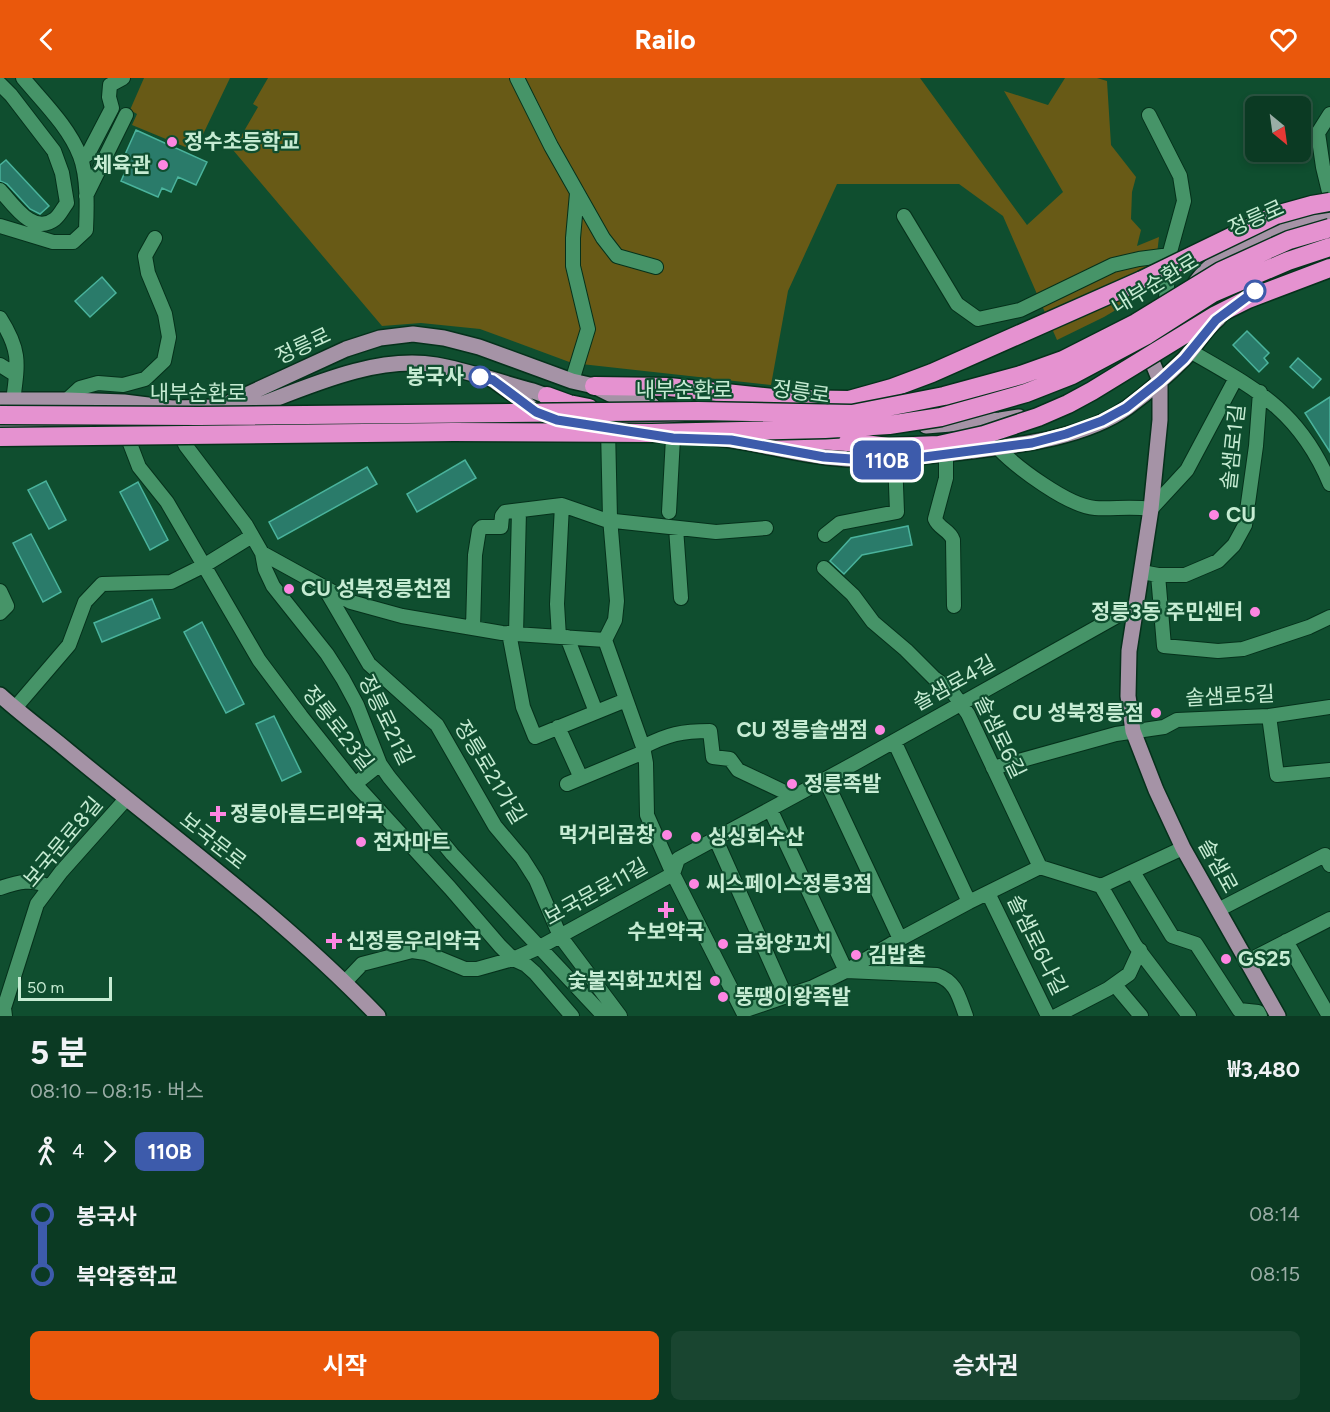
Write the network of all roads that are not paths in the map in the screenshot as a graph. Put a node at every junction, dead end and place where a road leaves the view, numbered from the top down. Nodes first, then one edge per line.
1 (23, 78) edge
2 (123, 78) edge
3 (517, 78) edge
4 (0, 84) edge
5 (1330, 114) edge
6 (126, 115) dead end
7 (1149, 115) dead end
8 (81, 159) junction
9 (1328, 179) edge
10 (0, 190) edge
11 (577, 193) junction
12 (1330, 196) edge
13 (86, 197) junction
14 (1330, 202) edge
15 (1330, 214) edge
16 (904, 216) dead end
17 (0, 226) edge
18 (1330, 228) edge
19 (155, 238) dead end
20 (1330, 247) edge
21 (1170, 255) junction
22 (1330, 261) edge
23 (656, 267) dead end
24 (1330, 268) edge
25 (0, 318) edge
26 (1163, 332) junction
27 (1190, 351) junction
28 (1149, 354) junction
29 (0, 365) edge
30 (16, 375) junction
31 (1236, 378) junction
32 (493, 380) junction
33 (572, 381) junction
34 (1160, 381) junction
35 (594, 386) junction
36 (1260, 392) junction
37 (547, 396) junction
38 (67, 400) junction
39 (4, 402) edge
40 (172, 408) junction
41 (0, 415) edge
42 (589, 424) junction
43 (123, 426) junction
44 (176, 426) junction
45 (0, 427) edge
46 (608, 429) junction
47 (0, 437) edge
48 (673, 438) junction
49 (998, 448) junction
50 (946, 454) junction
51 (896, 466) junction
52 (1330, 484) edge
53 (562, 506) junction
54 (1151, 508) junction
55 (519, 511) junction
56 (669, 512) dead end
57 (610, 520) junction
58 (676, 528) junction
59 (766, 528) dead end
60 (825, 535) dead end
61 (252, 536) junction
62 (261, 553) junction
63 (205, 565) junction
64 (824, 568) dead end
65 (1142, 572) junction
66 (1158, 575) junction
67 (323, 586) junction
68 (0, 591) edge
69 (681, 598) dead end
70 (954, 606) dead end
71 (1135, 606) junction
72 (0, 613) edge
73 (1330, 617) edge
74 (473, 628) junction
75 (512, 634) junction
76 (563, 637) junction
77 (605, 639) junction
78 (0, 695) edge
79 (626, 700) junction
80 (961, 703) junction
81 (1330, 707) edge
82 (15, 708) junction
83 (596, 712) junction
84 (1269, 716) junction
85 (558, 727) junction
86 (1133, 731) junction
87 (894, 741) junction
88 (644, 750) junction
89 (380, 764) junction
90 (993, 768) junction
91 (1330, 770) edge
92 (581, 778) junction
93 (825, 779) junction
94 (355, 784) junction
95 (567, 784) dead end
96 (793, 796) junction
97 (126, 799) junction
98 (772, 813) dead end
99 (717, 842) dead end
100 (1183, 848) junction
101 (1330, 865) edge
102 (1040, 867) junction
103 (1132, 872) junction
104 (673, 874) junction
105 (1101, 886) junction
106 (49, 887) junction
107 (0, 888) edge
108 (988, 893) junction
109 (969, 902) junction
110 (1218, 910) junction
111 (1330, 919) edge
112 (560, 936) junction
113 (900, 939) junction
114 (1287, 941) junction
115 (538, 948) junction
116 (1140, 950) junction
117 (513, 959) junction
118 (1246, 962) junction
119 (846, 971) junction
120 (345, 982) junction
121 (1114, 985) junction
122 (786, 997) junction
123 (3, 998) edge
124 (1082, 1010) edge
125 (744, 1014) edge
126 (5, 1016) edge
127 (378, 1016) edge
128 (572, 1016) edge
129 (604, 1016) edge
130 (620, 1016) edge
131 (966, 1016) edge
132 (1048, 1016) edge
133 (1056, 1016) edge
134 (1141, 1016) edge
135 (1189, 1016) edge
136 (1260, 1016) edge
137 (1278, 1016) edge
138 (1329, 1016) edge

1 - 8 street
2 - 8 street
3 - 11 street
4 - 10 street
5 - 9 street
6 - 13 street
7 - 21 street
8 - 13 street
9 - 12 street
11 - 23 street
11 - 33 street
13 - 17 street
14 - 35 highway, bridge
15 - 26 main road, 정릉로
16 - 21 street
18 - 41 highway, 내부순환로, bridge
19 - 38 street
20 - 47 highway, 내부순환로, bridge
21 - 26 street
22 - 27 main road, 정릉로
24 - 37 highway, bridge
25 - 30 street
26 - 28 main road, 정릉로
27 - 31 street
27 - 34 main road, 정릉로
28 - 34 main road, 솔샘로
28 - 35 main road, 정릉로
29 - 30 street
30 - 39 street
31 - 36 street
31 - 54 street
32 - 37 main road, 정릉로
32 - 42 main road, 정릉로
32 - 44 main road, 정릉로
33 - 35 main road, 정릉로
33 - 40 main road, 정릉로
34 - 49 main road, 정릉로
34 - 54 main road, 솔샘로
36 - 52 street
36 - 66 street, 솔샘로1길
37 - 42 main road, 정릉로
38 - 39 main road, 정릉로
38 - 40 main road, 정릉로
39 - 40 main road
40 - 44 street, 정릉로21길
42 - 46 main road, 정릉로
43 - 44 main road, 정릉로
43 - 45 main road, 정릉로
43 - 63 street, 정릉로23길
44 - 61 street, 정릉로21길
46 - 48 main road, 정릉로
46 - 57 street
48 - 51 main road, 정릉로
48 - 56 street
49 - 50 main road, 정릉로
49 - 54 street
50 - 51 main road, 정릉로
50 - 70 street
51 - 60 street
53 - 55 street
53 - 57 street
53 - 76 street
54 - 65 main road, 솔샘로
55 - 74 street
55 - 75 street
57 - 58 street
57 - 77 street
58 - 59 street
58 - 69 street
61 - 62 street, 정릉로21길
61 - 63 street
62 - 67 street
62 - 89 street, 정릉로21길
63 - 82 street
63 - 94 street, 정릉로23길
64 - 80 street, 솔샘로6길
65 - 66 street, 솔샘로1길
65 - 71 main road, 솔샘로
66 - 73 street
67 - 74 street
67 - 112 street, 정릉로21가길
68 - 72 street
71 - 80 street, 솔샘로4길
71 - 86 main road, 솔샘로
74 - 75 street
75 - 76 street
75 - 85 street
76 - 77 street
76 - 83 street
77 - 79 street
78 - 82 main road, 보국문로
79 - 83 street
79 - 88 street
80 - 87 street, 솔샘로4길
80 - 90 street, 솔샘로6길
81 - 84 street, 솔샘로5길
82 - 97 main road, 보국문로
83 - 85 street
84 - 86 street, 솔샘로5길
84 - 91 street
85 - 92 street
86 - 90 street
86 - 100 main road, 솔샘로
87 - 93 street, 솔샘로4길
87 - 109 street
88 - 92 street
88 - 96 street
88 - 104 street
89 - 94 street
89 - 115 street, 정릉로21길
90 - 102 street, 솔샘로6길
92 - 95 street
93 - 96 street, 솔샘로4길
93 - 113 street
94 - 117 street, 정릉로23길
96 - 104 street, 솔샘로4길
97 - 106 street, 보국문로8길
97 - 120 main road, 보국문로
98 - 119 street
99 - 122 street
100 - 103 street
100 - 110 main road, 솔샘로
101 - 110 street
102 - 105 street
102 - 108 street
103 - 105 street
103 - 136 street
104 - 112 street, 보국문로11길
104 - 125 street
105 - 116 street
106 - 107 street
106 - 123 street, 보국문로8길
108 - 109 street
108 - 132 street, 솔샘로6나길
109 - 113 street
110 - 118 main road, 솔샘로
111 - 114 street
112 - 115 street, 보국문로11길
112 - 130 street, 정릉로21가길
113 - 119 street
114 - 118 street
114 - 138 street
115 - 117 street, 보국문로11길
115 - 129 street, 보국문로11길
116 - 121 street
116 - 135 street
117 - 120 street, 보국문로11길
117 - 128 street, 정릉로23길
118 - 137 main road, 솔샘로
119 - 122 street
119 - 131 street
120 - 127 main road, 보국문로
121 - 124 street
121 - 134 street
122 - 125 street
123 - 126 street, 보국문로8길
124 - 133 street

